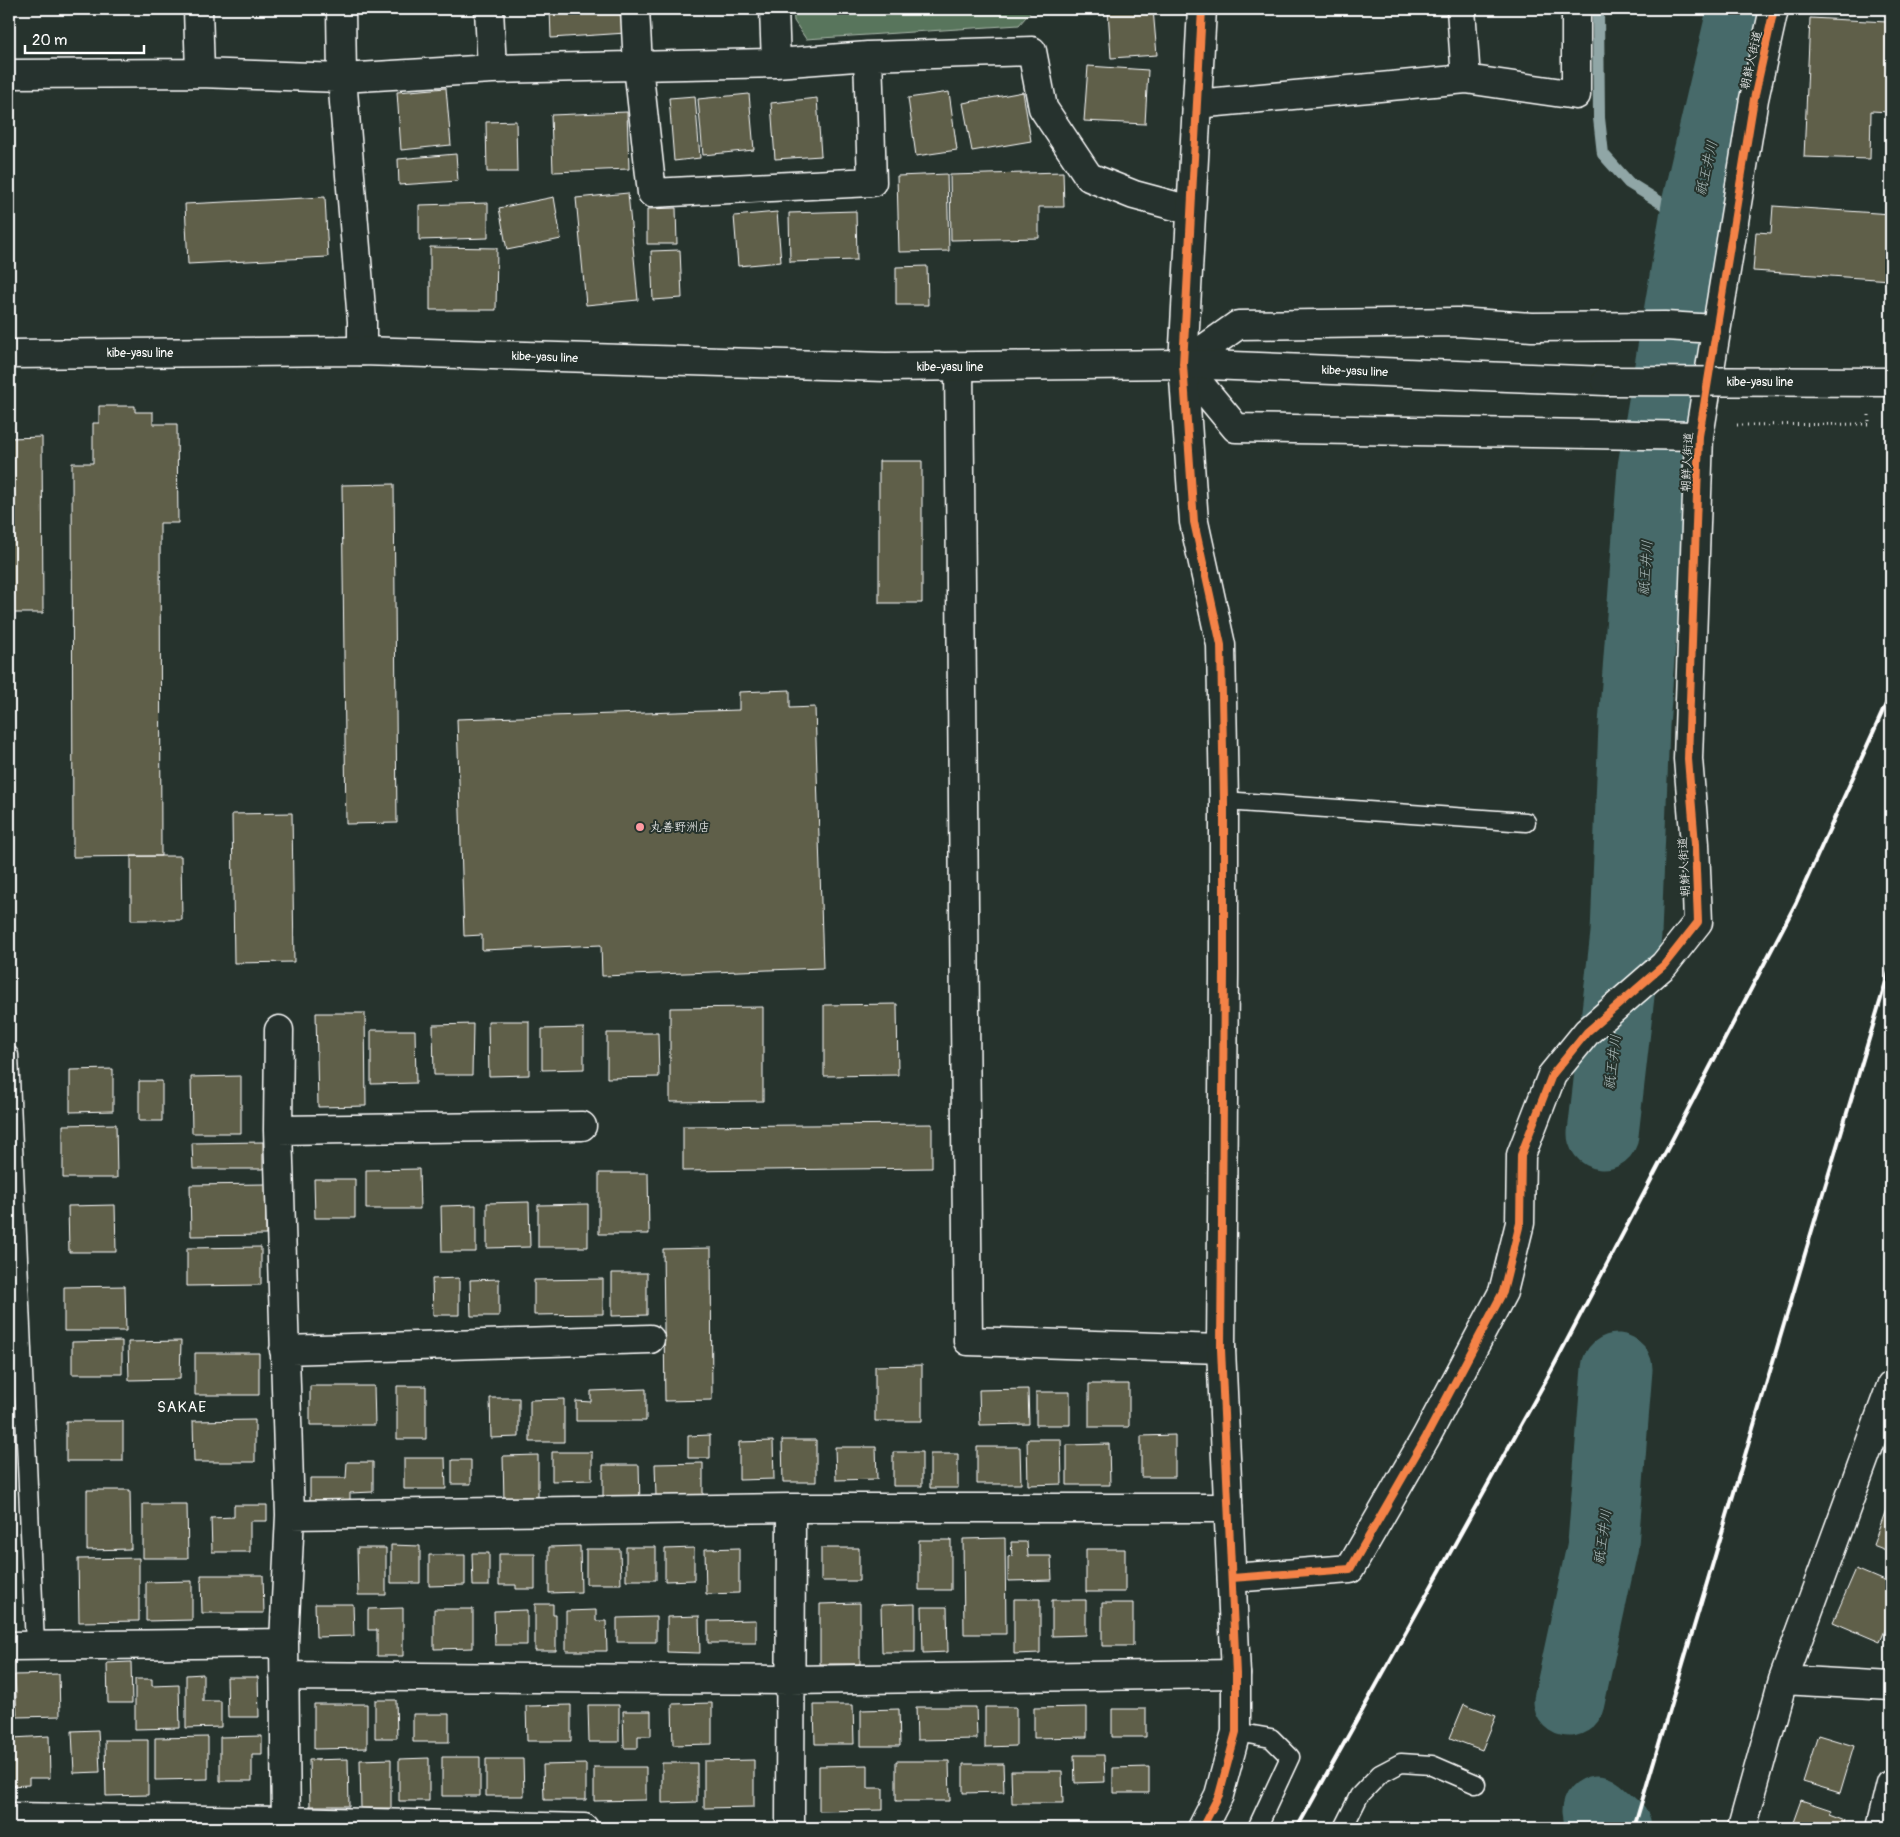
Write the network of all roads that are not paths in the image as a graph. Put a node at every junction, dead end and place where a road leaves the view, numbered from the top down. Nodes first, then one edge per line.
1 (198, 9) edge
2 (341, 9) edge
3 (490, 9) edge
4 (635, 9) edge
5 (774, 9) edge
6 (1202, 9) edge
7 (1461, 9) edge
8 (1576, 9) edge
9 (1774, 9) edge
10 (868, 56) junction
11 (776, 63) junction
12 (638, 66) junction
13 (492, 69) junction
14 (200, 73) junction
15 (9, 74) edge
16 (342, 78) junction
17 (1466, 79) junction
18 (1196, 104) junction
19 (1190, 210) junction
20 (1707, 328) junction
21 (362, 352) junction
22 (9, 354) edge
23 (1182, 364) junction
24 (959, 367) junction
25 (1891, 382) edge
26 (1689, 436) junction
27 (1224, 802) junction
28 (1526, 822) dead end
29 (279, 1030) dead end
30 (9, 1055) edge
31 (582, 1126) dead end
32 (278, 1130) junction
33 (650, 1339) dead end
34 (1220, 1349) junction
35 (284, 1350) junction
36 (1891, 1386) edge
37 (791, 1508) junction
38 (1228, 1508) junction
39 (290, 1515) junction
40 (1232, 1578) junction
41 (284, 1643) junction
42 (22, 1645) edge
43 (1236, 1674) junction
44 (284, 1676) junction
45 (790, 1680) junction
46 (1783, 1680) junction
47 (1891, 1686) edge
48 (1236, 1732) junction
49 (1891, 1783) edge
50 (1476, 1784) dead end
51 (9, 1817) edge
52 (286, 1824) edge
53 (584, 1828) edge
54 (790, 1828) edge
55 (1202, 1828) edge
56 (1257, 1828) edge
57 (1342, 1828) edge
58 (1742, 1828) edge
59 (1880, 1828) edge

1 - 14 street
2 - 16 street
3 - 13 street
4 - 12 street
5 - 11 street
6 - 18 street
7 - 17 street
8 - 17 street
9 - 20 street, 朝鮮人街道
10 - 11 street
10 - 12 street
10 - 19 street
11 - 12 street
12 - 13 street
13 - 16 street
14 - 15 street
14 - 16 street
16 - 21 street
17 - 18 street
18 - 19 street
19 - 23 street
20 - 23 street
20 - 26 street, 朝鮮人街道
21 - 22 street, kibe-yasu line
21 - 24 street, kibe-yasu line
23 - 24 street, kibe-yasu line
23 - 25 street, kibe-yasu line, bridge
23 - 26 street
23 - 27 street
24 - 34 street
26 - 40 street, 朝鮮人街道
27 - 28 lane
27 - 34 street
29 - 32 street
30 - 42 lane
31 - 32 street
32 - 35 street
33 - 35 street
34 - 38 street
35 - 39 street
36 - 46 street
37 - 38 street
37 - 39 street
37 - 45 street
38 - 40 street
39 - 41 street
40 - 43 street
41 - 42 street
41 - 44 street
43 - 45 street
43 - 48 street
44 - 45 street
44 - 52 street
45 - 54 street
46 - 47 street
46 - 58 street
48 - 55 street
48 - 56 lane
49 - 59 street
50 - 57 lane
51 - 52 street
52 - 53 street

